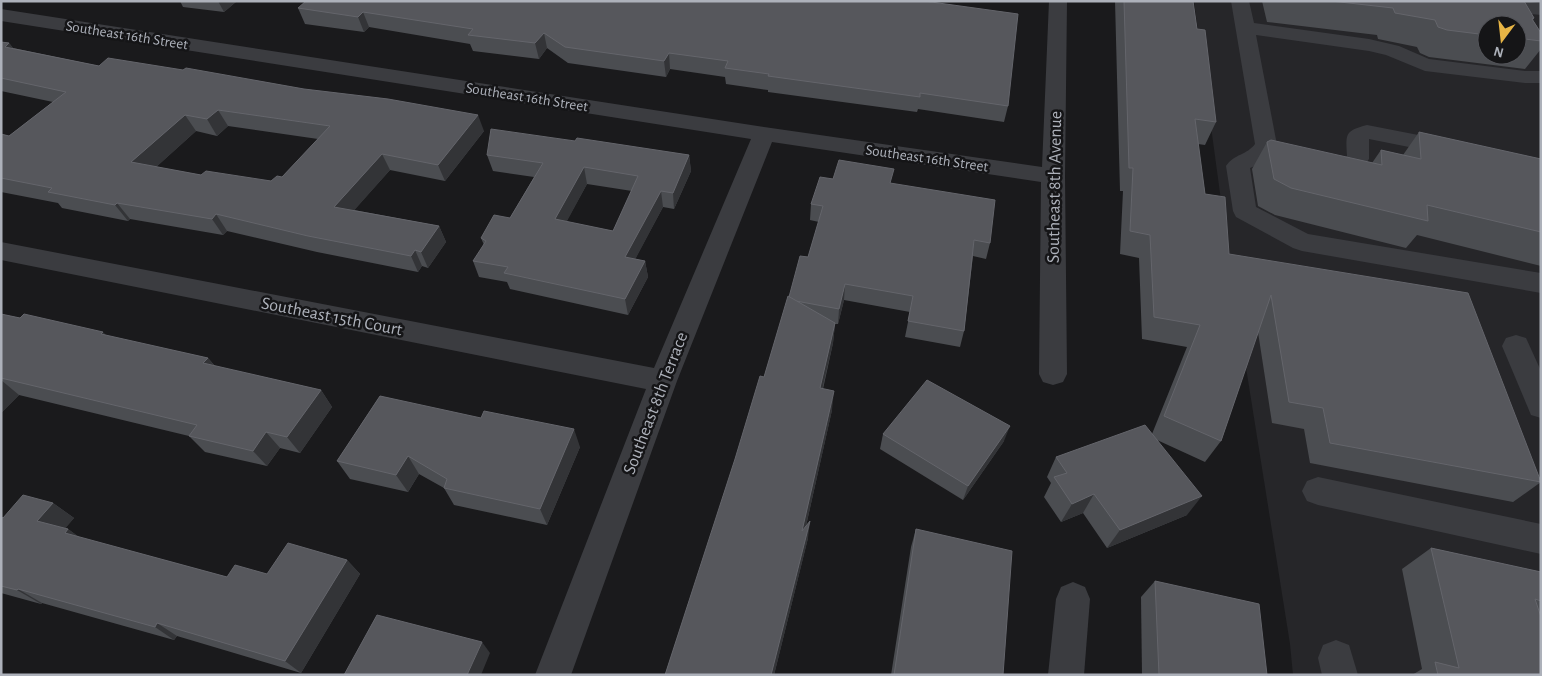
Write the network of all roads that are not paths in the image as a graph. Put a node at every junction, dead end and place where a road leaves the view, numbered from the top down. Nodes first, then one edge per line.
1 (1053, 1) edge
2 (1240, 1) edge
3 (1466, 1) edge
4 (1058, 2) edge
5 (1541, 9) edge
6 (1, 15) edge
7 (1245, 28) junction
8 (1541, 77) edge
9 (764, 134) junction
10 (1469, 152) edge
11 (1305, 166) edge
12 (1053, 176) junction
13 (1, 251) edge
14 (1541, 283) edge
15 (1541, 351) edge
16 (1052, 374) dead end
17 (663, 381) junction
18 (1541, 406) edge
19 (1318, 491) dead end
20 (1541, 539) edge
21 (1073, 599) dead end
22 (553, 675) edge
23 (1066, 675) edge

1 - 4 street
2 - 7 street
3 - 5 street
4 - 12 street, Southeast 8th Avenue
6 - 9 street, Southeast 16th Street
7 - 8 street
7 - 14 street
9 - 12 street, Southeast 16th Street
9 - 17 street, Southeast 8th Terrace
10 - 11 street
12 - 16 street, Southeast 8th Avenue
13 - 17 street, Southeast 15th Court
15 - 18 street
17 - 22 street, Southeast 8th Terrace
19 - 20 street
21 - 23 street

